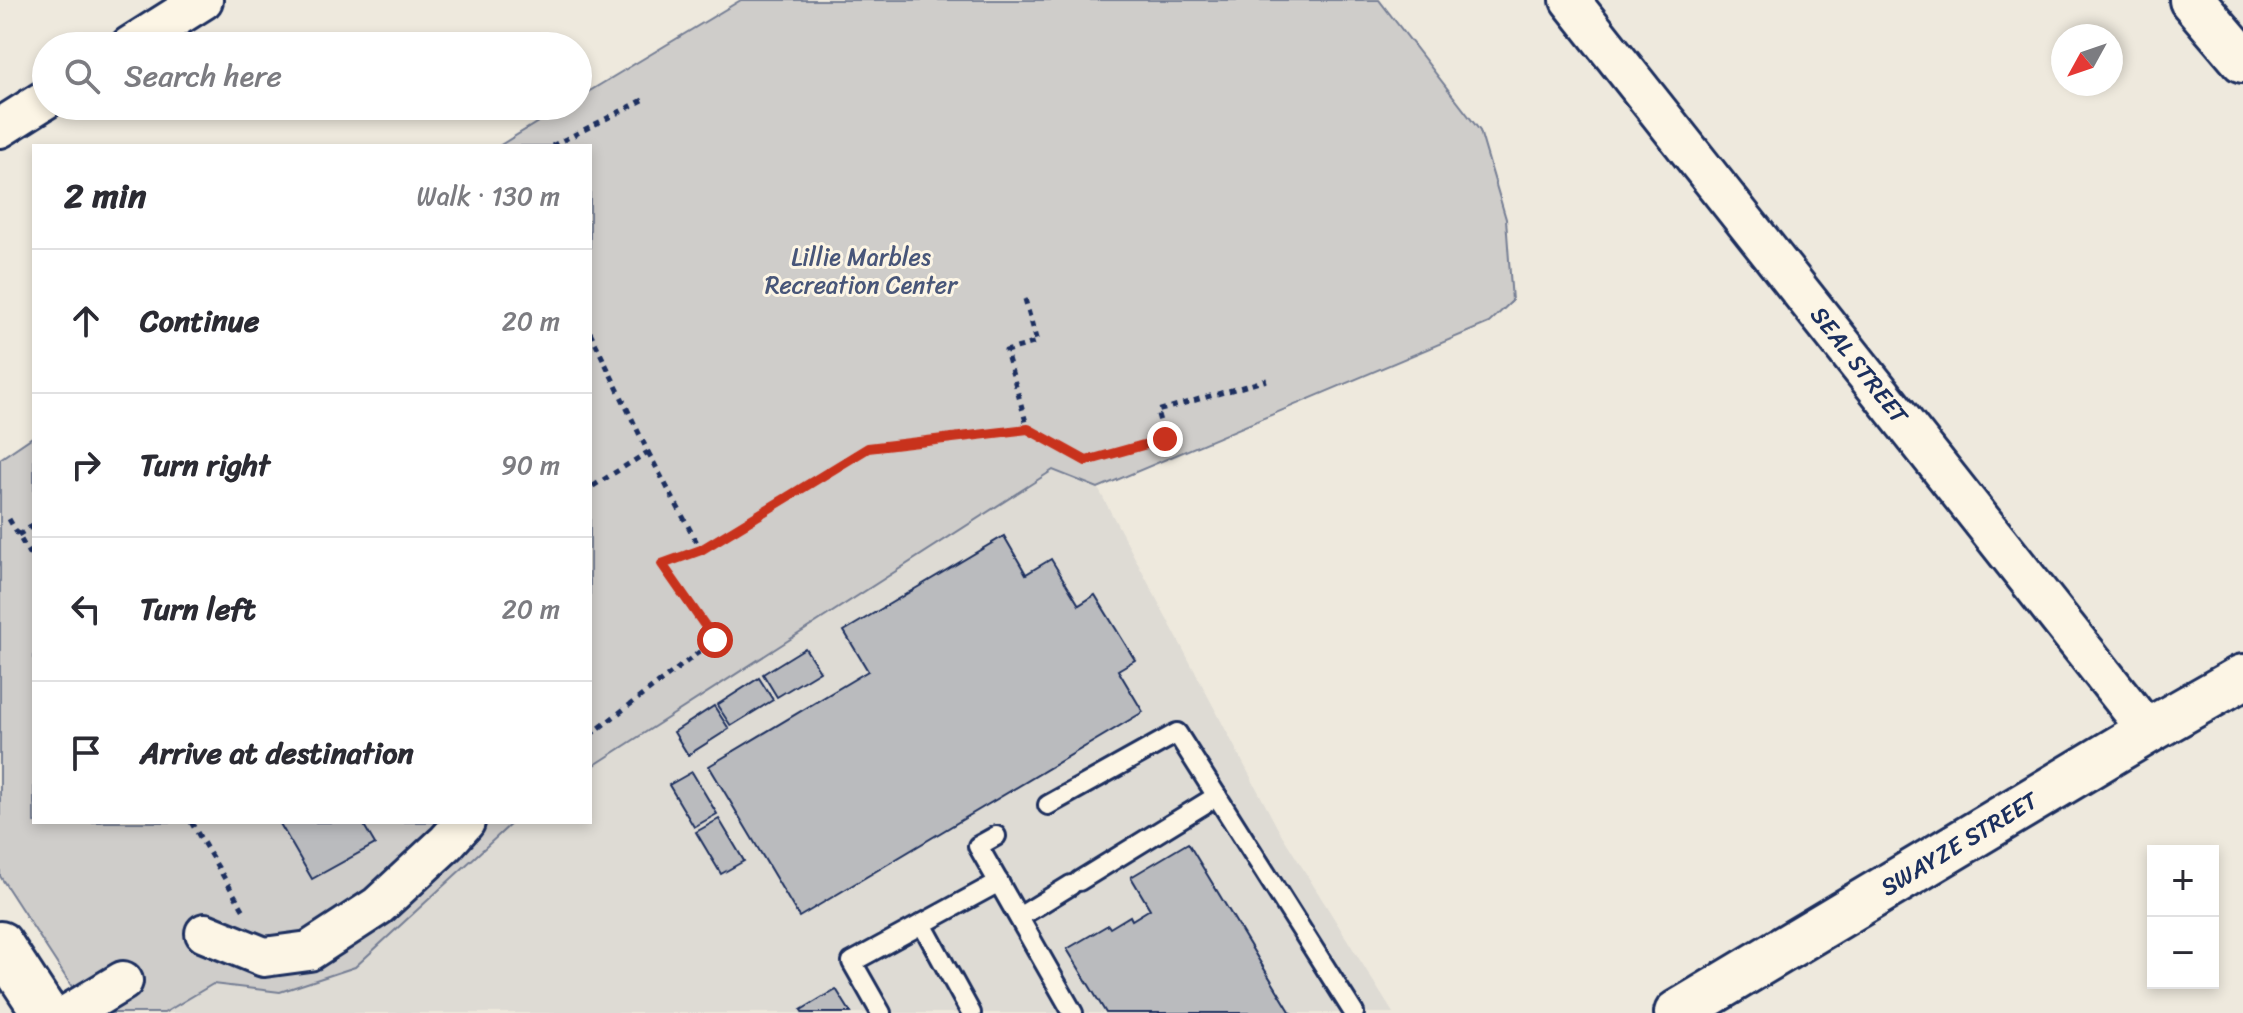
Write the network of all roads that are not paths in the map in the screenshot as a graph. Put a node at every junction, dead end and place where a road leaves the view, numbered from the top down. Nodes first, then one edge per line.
1 (203, 0) edge
2 (1570, 0) edge
3 (2192, 0) edge
4 (152, 32) edge
5 (2243, 60) edge
6 (32, 108) edge
7 (0, 128) edge
8 (2243, 677) edge
9 (2148, 731) junction
10 (1217, 796) junction
11 (1048, 805) dead end
12 (463, 824) edge
13 (996, 836) dead end
14 (999, 882) junction
15 (1019, 917) junction
16 (922, 924) junction
17 (205, 933) dead end
18 (0, 944) edge
19 (123, 981) dead end
20 (45, 1013) edge
21 (70, 1013) edge
22 (881, 1013) edge
23 (971, 1013) edge
24 (1073, 1013) edge
25 (1354, 1013) edge
26 (1677, 1013) edge

1 - 4 street
2 - 9 street, SEAL STREET
3 - 5 street
6 - 7 street
8 - 9 street, SWAYZE STREET
9 - 26 street, SWAYZE STREET
10 - 11 lane
10 - 15 lane
10 - 25 lane
12 - 17 street
13 - 14 lane
14 - 15 lane
14 - 16 lane
15 - 24 lane
16 - 22 lane
16 - 23 lane
18 - 20 street
19 - 21 street

